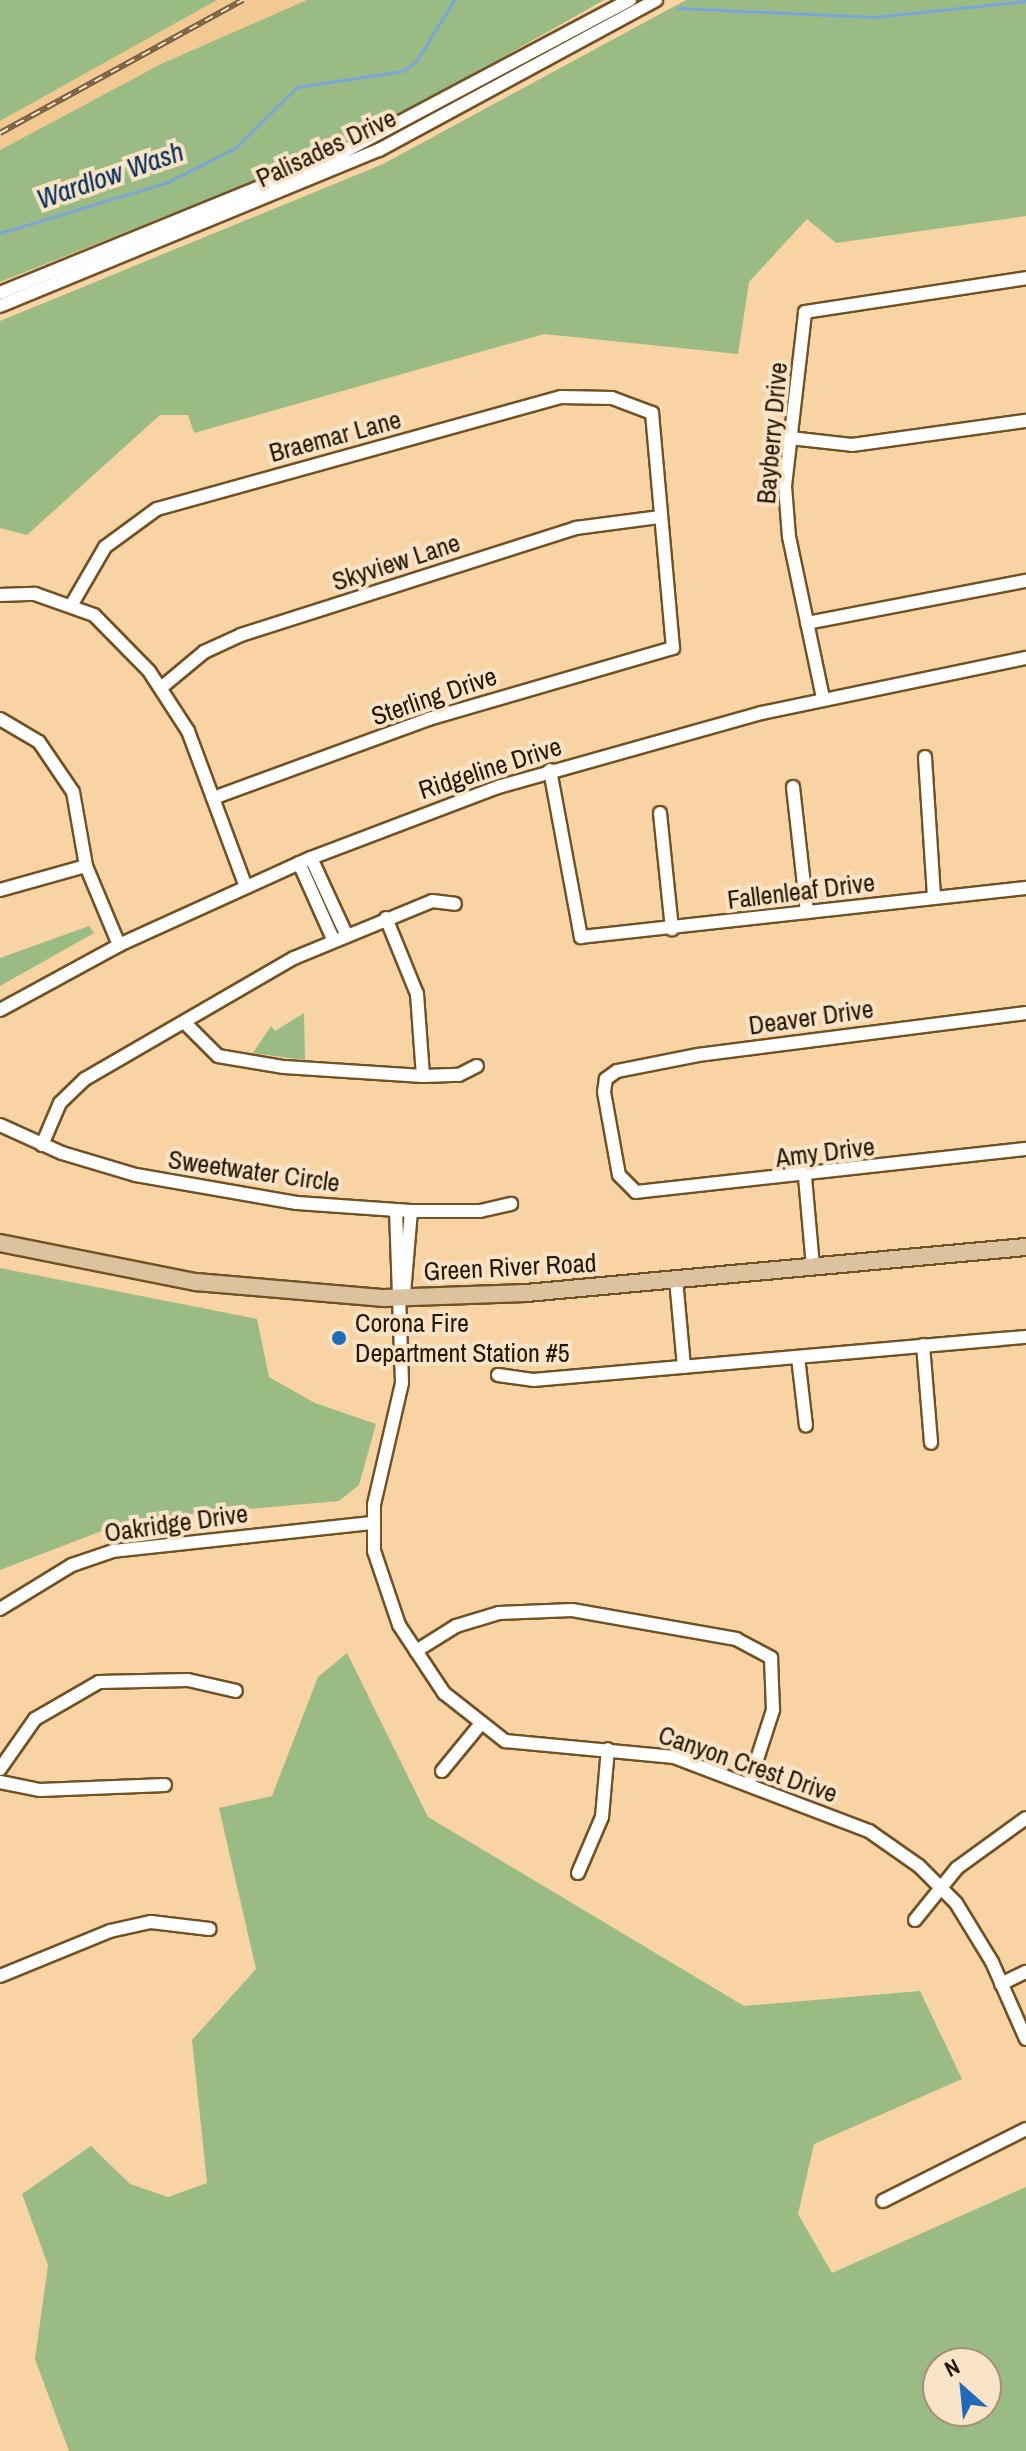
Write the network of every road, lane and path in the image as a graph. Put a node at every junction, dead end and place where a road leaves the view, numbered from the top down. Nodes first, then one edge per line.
1 (630, 0) edge
2 (656, 0) edge
3 (1026, 278) edge
4 (0, 293) edge
5 (0, 306) edge
6 (1026, 421) edge
7 (790, 438) junction
8 (660, 517) junction
9 (1026, 581) edge
10 (0, 595) edge
11 (72, 604) junction
12 (807, 623) junction
13 (1026, 658) edge
14 (162, 687) junction
15 (823, 698) junction
16 (0, 719) edge
17 (925, 757) dead end
18 (550, 770) junction
19 (793, 787) dead end
20 (213, 798) junction
21 (660, 813) dead end
22 (305, 861) junction
23 (86, 866) junction
24 (246, 887) junction
25 (1026, 888) edge
26 (0, 890) edge
27 (934, 897) junction
28 (455, 904) dead end
29 (807, 912) junction
30 (386, 918) junction
31 (672, 929) junction
32 (346, 934) junction
33 (333, 939) junction
34 (119, 945) junction
35 (0, 1010) edge
36 (1026, 1013) edge
37 (186, 1024) junction
38 (477, 1066) dead end
39 (423, 1076) junction
40 (0, 1125) edge
41 (42, 1145) junction
42 (1026, 1149) edge
43 (805, 1177) junction
44 (628, 1189) joint
45 (511, 1204) dead end
46 (396, 1210) junction
47 (411, 1211) junction
48 (0, 1243) edge
49 (1026, 1247) edge
50 (813, 1266) junction
51 (676, 1279) junction
52 (404, 1297) junction
53 (1026, 1337) edge
54 (923, 1345) junction
55 (798, 1357) junction
56 (684, 1367) junction
57 (498, 1375) dead end
58 (806, 1426) dead end
59 (931, 1443) dead end
60 (372, 1523) junction
61 (0, 1609) edge
62 (416, 1651) junction
63 (236, 1691) dead end
64 (479, 1726) junction
65 (608, 1749) junction
66 (0, 1769) edge
67 (442, 1771) dead end
68 (0, 1782) edge
69 (749, 1784) junction
70 (165, 1785) dead end
71 (1026, 1818) edge
72 (578, 1873) dead end
73 (941, 1887) junction
74 (915, 1920) dead end
75 (210, 1929) dead end
76 (1026, 1972) edge
77 (0, 1976) edge
78 (1001, 1984) junction
79 (1026, 2039) edge
80 (1026, 2129) edge
81 (883, 2201) dead end

1 - 4 street, Palisades Drive
2 - 5 street, Palisades Drive
3 - 7 street, Bayberry Drive
6 - 7 street
7 - 12 street, Bayberry Drive
8 - 11 street, Braemar Lane
8 - 14 street, Skyview Lane
8 - 20 street, Sterling Drive
9 - 12 street
10 - 11 street
11 - 14 street
12 - 15 street, Bayberry Drive
13 - 15 street, Ridgeline Drive
14 - 20 street
15 - 18 street, Ridgeline Drive
16 - 23 street
17 - 27 street
18 - 22 street, Ridgeline Drive
18 - 31 street, Fallenleaf Drive
19 - 29 street
20 - 24 street
21 - 31 street
22 - 24 street, Ridgeline Drive
22 - 32 street
22 - 33 street
23 - 26 street
23 - 34 street
24 - 34 street, Ridgeline Drive
25 - 27 street, Fallenleaf Drive
27 - 29 street, Fallenleaf Drive
28 - 30 street
29 - 31 street, Fallenleaf Drive
30 - 32 street
30 - 39 street
32 - 33 street
33 - 37 street
34 - 35 street, Ridgeline Drive
36 - 44 street, Deaver Drive
37 - 39 street
37 - 41 street
38 - 39 street
40 - 41 street, Sweetwater Circle
41 - 46 street, Sweetwater Circle
42 - 43 street, Amy Drive
43 - 44 street, Amy Drive
43 - 50 street
45 - 47 street, Sweetwater Circle
46 - 47 street, Sweetwater Circle
46 - 52 street, Canyon Crest Drive
47 - 52 street, Canyon Crest Drive
48 - 52 main road, Green River Road
49 - 50 main road, Green River Road
50 - 51 main road, Green River Road
51 - 52 main road, Green River Road
51 - 56 street
52 - 60 street, Canyon Crest Drive
53 - 54 street
54 - 55 street
54 - 59 street
55 - 56 street
55 - 58 street
56 - 57 street
60 - 61 street, Oakridge Drive
60 - 62 street, Canyon Crest Drive
62 - 64 street, Canyon Crest Drive
62 - 69 street
63 - 66 street
64 - 65 street, Canyon Crest Drive
64 - 67 street
65 - 69 street, Canyon Crest Drive
65 - 72 street
68 - 70 street
69 - 73 street, Canyon Crest Drive
71 - 73 street
73 - 74 street
73 - 78 street, Canyon Crest Drive
75 - 77 street
76 - 78 street
78 - 79 street, Canyon Crest Drive
80 - 81 street

